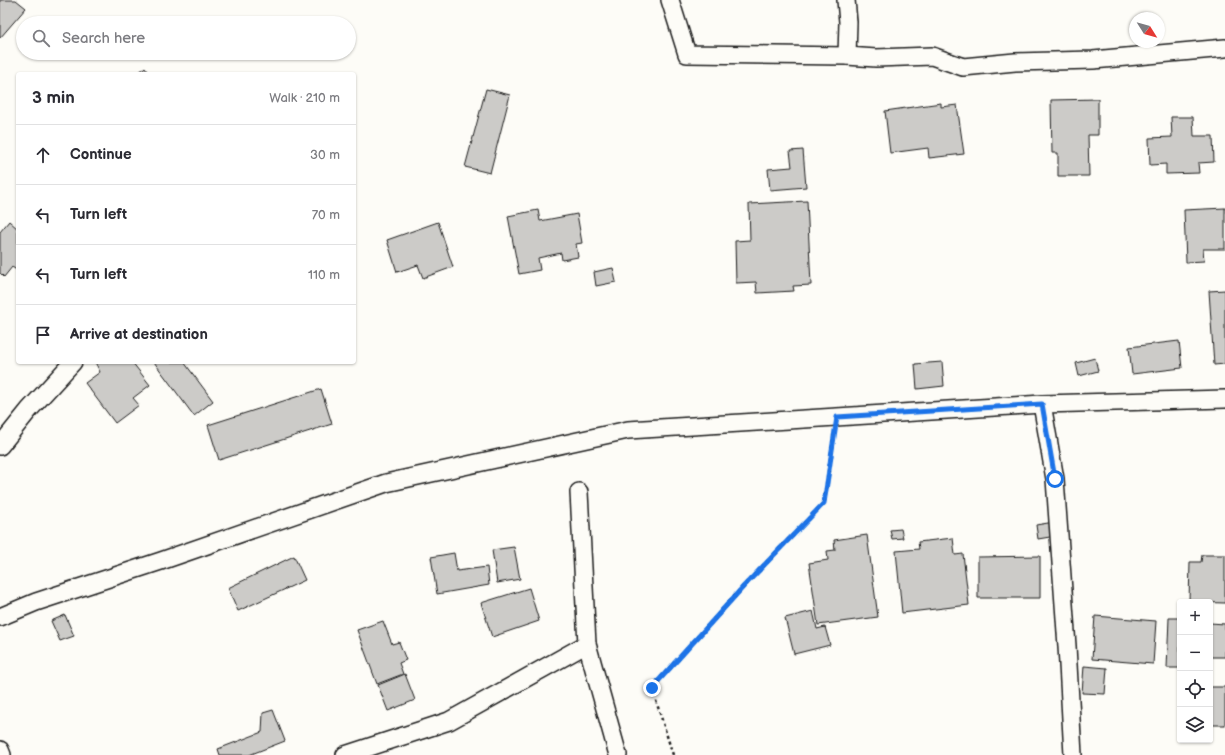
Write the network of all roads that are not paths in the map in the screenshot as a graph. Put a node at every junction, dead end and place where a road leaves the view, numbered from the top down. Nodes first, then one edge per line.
1 (670, 0) edge
2 (846, 0) edge
3 (1225, 48) edge
4 (847, 56) junction
5 (71, 364) edge
6 (1225, 399) edge
7 (1042, 404) junction
8 (0, 446) edge
9 (579, 492) dead end
10 (0, 617) edge
11 (587, 644) junction
12 (0, 750) edge
13 (2, 755) edge
14 (345, 755) edge
15 (618, 755) edge
16 (1072, 755) edge

1 - 4 street
2 - 4 street
3 - 4 street
5 - 8 street
6 - 7 street
7 - 10 street
7 - 16 street
9 - 11 street
11 - 14 street
11 - 15 street
12 - 13 street

